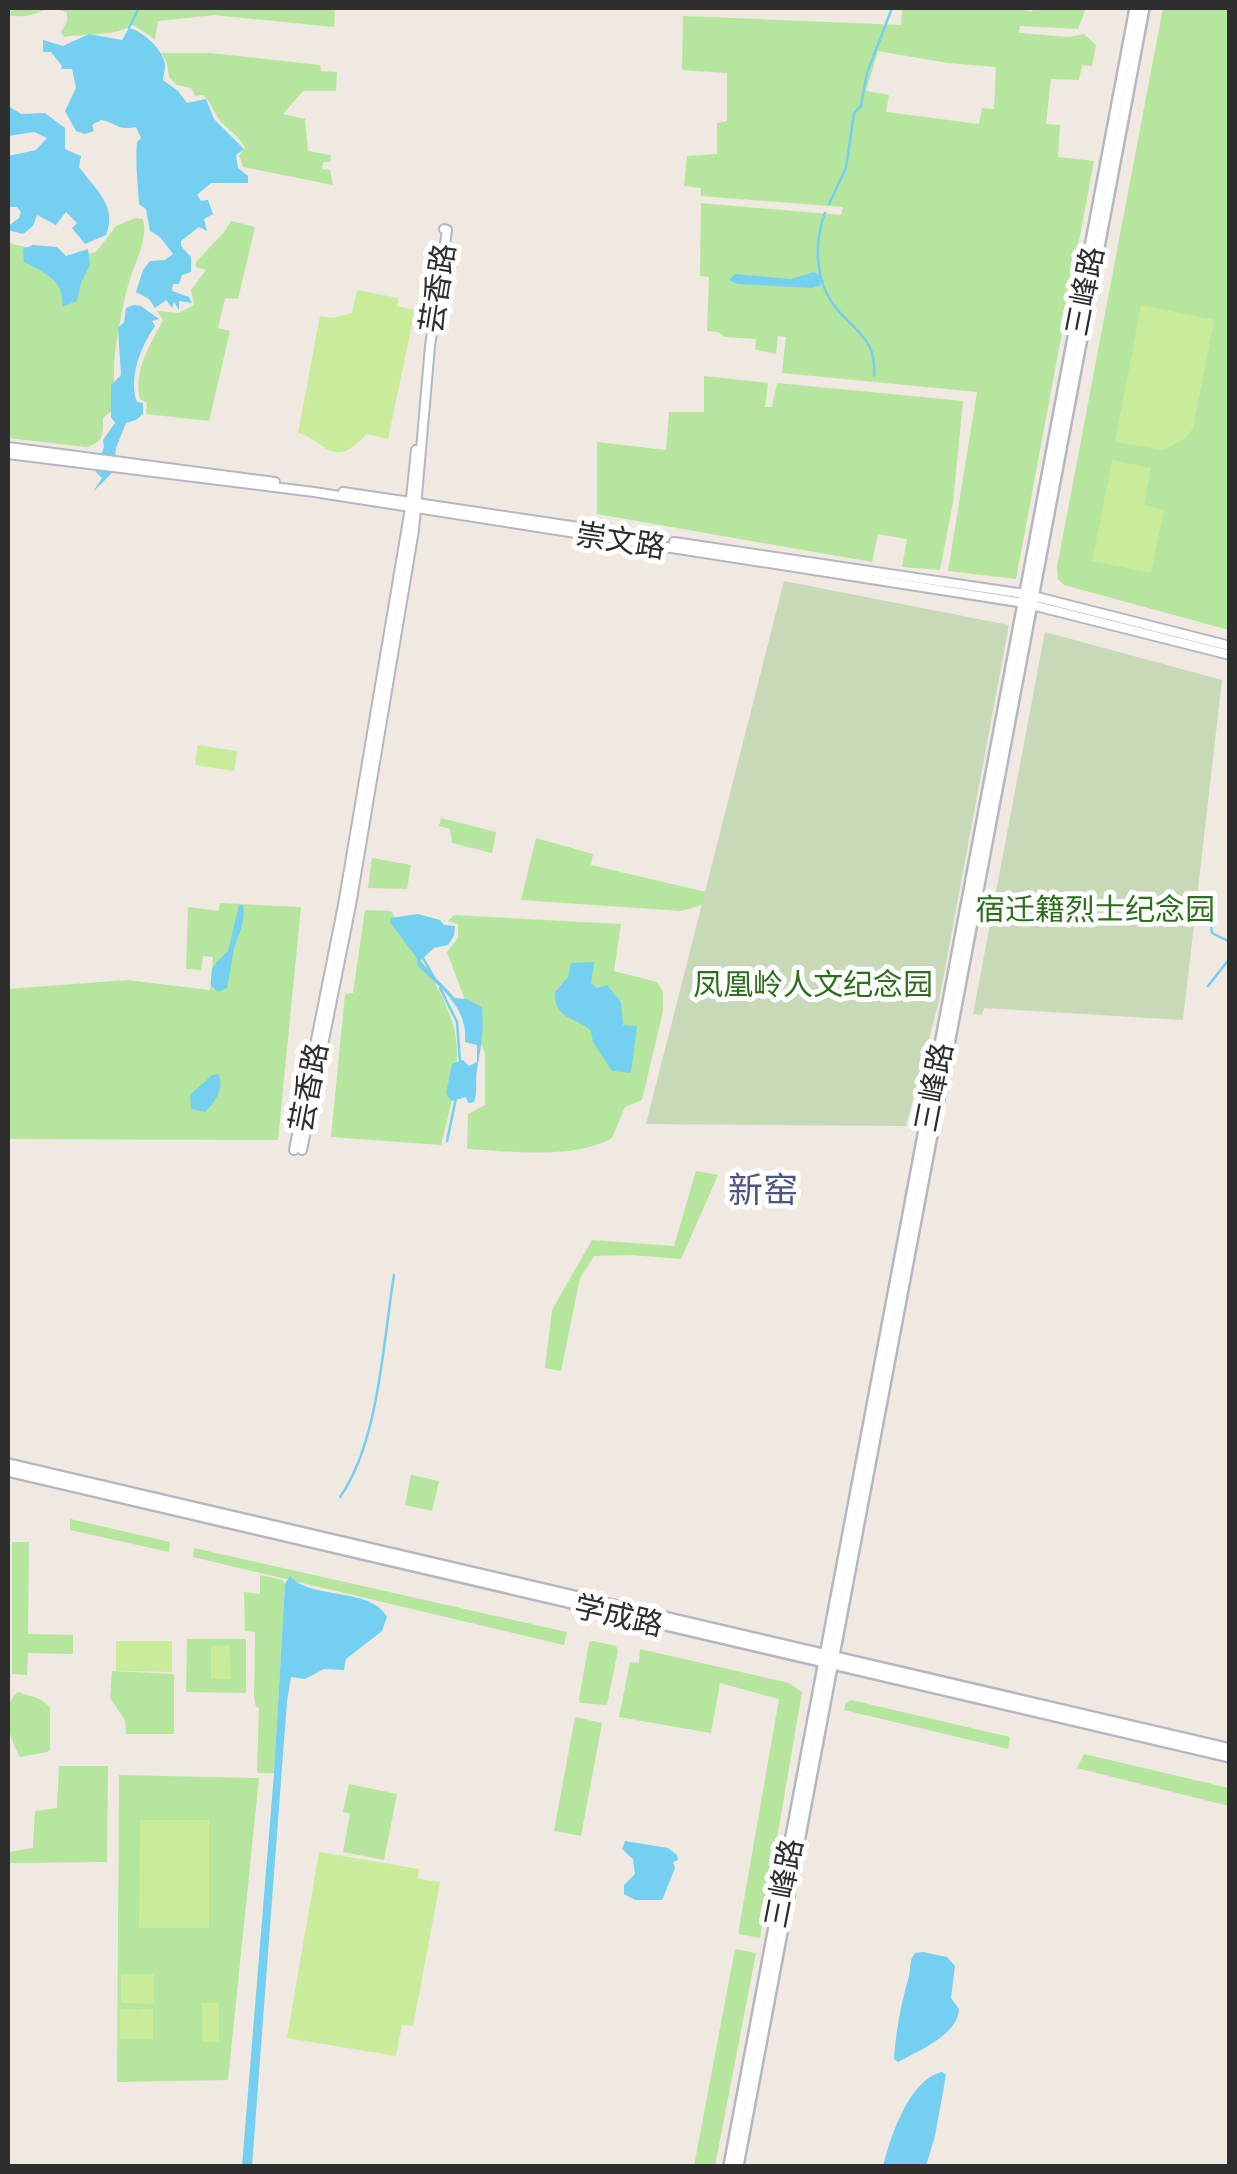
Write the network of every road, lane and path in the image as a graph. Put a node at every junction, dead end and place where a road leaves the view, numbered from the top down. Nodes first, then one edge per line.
1 (1135, 8) edge
2 (1144, 8) edge
3 (8, 451) edge
4 (413, 505) junction
5 (1028, 599) junction
6 (1230, 646) edge
7 (1230, 655) edge
8 (298, 1150) dead end
9 (8, 1468) edge
10 (828, 1660) junction
11 (1230, 1749) edge
12 (1230, 1757) edge
13 (728, 2166) edge
14 (738, 2166) edge

1 - 5 main road, 三峰路
2 - 5 main road, 三峰路
3 - 4 street, 崇文路
4 - 4 street, 芸香路
4 - 5 street, 崇文路
4 - 8 street, 芸香路
5 - 6 street, 崇文路
5 - 7 street, 崇文路
5 - 10 main road, 三峰路
9 - 10 main road, 学成路
10 - 11 main road, 学成路
10 - 12 main road, 学成路
10 - 13 main road, 三峰路
10 - 14 main road, 三峰路

